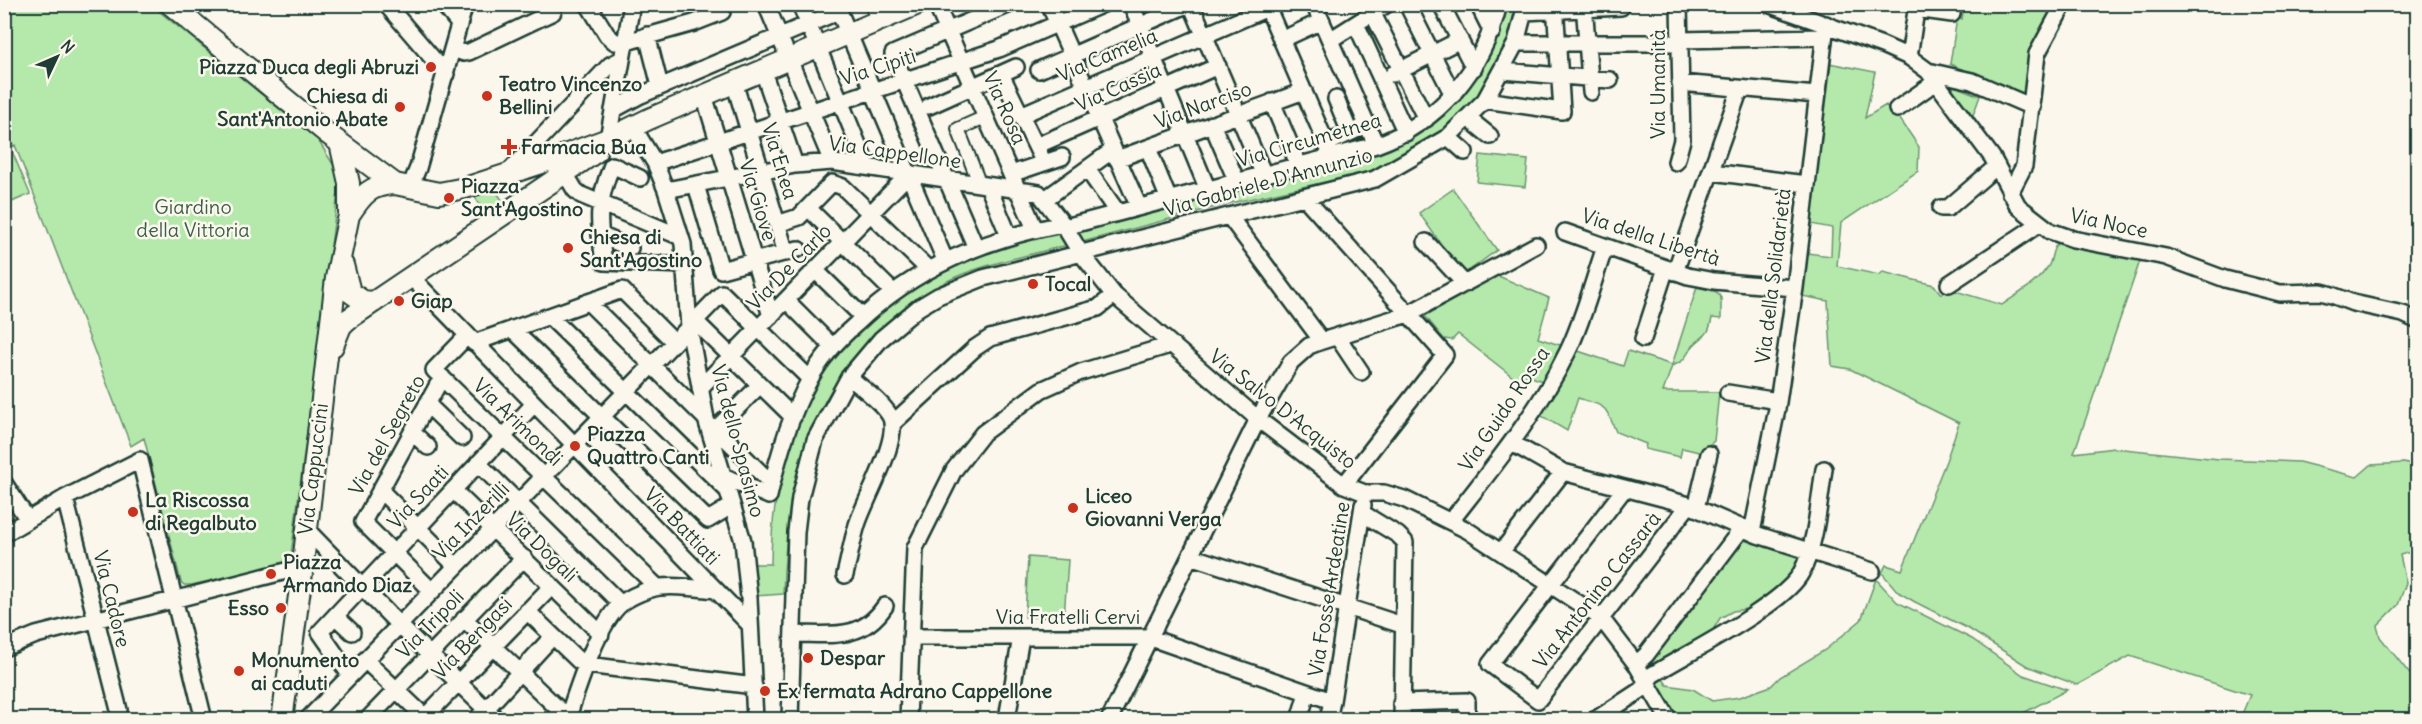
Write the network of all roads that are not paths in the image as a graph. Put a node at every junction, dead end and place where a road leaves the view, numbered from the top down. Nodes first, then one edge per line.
1 (170, 4) edge
2 (386, 4) edge
3 (588, 4) edge
4 (632, 4) edge
5 (766, 4) edge
6 (800, 4) edge
7 (918, 4) edge
8 (936, 4) edge
9 (1010, 4) edge
10 (1049, 4) edge
11 (1103, 4) edge
12 (1131, 4) edge
13 (1190, 4) edge
14 (1314, 4) edge
15 (1387, 4) edge
16 (1407, 4) edge
17 (1441, 4) edge
18 (1478, 4) edge
19 (1499, 4) edge
20 (1679, 4) edge
21 (1768, 4) edge
22 (2064, 4) edge
23 (444, 6) edge
24 (1270, 6) edge
25 (1555, 7) edge
26 (1584, 7) edge
27 (1622, 7) dead end
28 (1917, 7) edge
29 (1525, 8) edge
30 (1370, 9) edge
31 (833, 10) edge
32 (1801, 10) edge
33 (553, 12) dead end
34 (722, 12) dead end
35 (877, 13) edge
36 (1952, 14) dead end
37 (462, 15) edge
38 (1322, 21) junction
39 (808, 24) junction
40 (1058, 24) junction
41 (1356, 24) junction
42 (1140, 26) junction
43 (1825, 30) junction
44 (947, 31) junction
45 (1492, 32) junction
46 (849, 34) junction
47 (647, 35) junction
48 (779, 36) junction
49 (1204, 36) junction
50 (1281, 39) junction
51 (1330, 40) junction
52 (1460, 40) junction
53 (1680, 41) junction
54 (626, 42) junction
55 (1516, 43) junction
56 (1557, 43) junction
57 (1587, 43) junction
58 (818, 47) junction
59 (453, 49) junction
60 (1432, 54) junction
61 (1072, 56) junction
62 (1909, 57) junction
63 (1153, 58) junction
64 (622, 59) junction
65 (788, 60) junction
66 (961, 62) junction
67 (1218, 66) junction
68 (1016, 67) dead end
69 (1474, 68) junction
70 (1039, 70) dead end
71 (1401, 70) junction
72 (763, 71) junction
73 (1503, 71) junction
74 (446, 74) junction
75 (1001, 74) junction
76 (1560, 76) junction
77 (1932, 76) junction
78 (905, 80) junction
79 (1382, 80) junction
80 (1610, 80) dead end
81 (734, 82) junction
82 (1680, 83) junction
83 (1591, 85) junction
84 (660, 87) junction
85 (972, 87) junction
86 (1085, 87) junction
87 (1740, 88) junction
88 (1166, 89) junction
89 (873, 91) junction
90 (1304, 91) junction
91 (704, 95) junction
92 (1453, 95) junction
93 (1817, 95) junction
94 (1336, 99) dead end
95 (1485, 100) junction
96 (840, 102) junction
97 (1272, 102) junction
98 (929, 106) dead end
99 (2032, 106) junction
100 (1897, 109) dead end
101 (613, 110) junction
102 (810, 112) junction
103 (1021, 115) junction
104 (1238, 115) junction
105 (985, 117) junction
106 (1099, 118) junction
107 (1426, 119) junction
108 (1469, 119) junction
109 (780, 122) junction
110 (641, 123) junction
111 (1212, 124) junction
112 (1367, 125) junction
113 (749, 132) junction
114 (1350, 133) junction
115 (1406, 133) junction
116 (1185, 134) junction
117 (1490, 136) dead end
118 (1448, 137) junction
119 (608, 139) junction
120 (718, 142) junction
121 (340, 143) junction
122 (1036, 146) junction
123 (1376, 146) junction
124 (1148, 148) junction
125 (1329, 151) junction
126 (1465, 152) dead end
127 (1115, 154) junction
128 (1062, 157) dead end
129 (659, 162) junction
130 (832, 162) junction
131 (1676, 162) dead end
132 (1044, 163) junction
133 (795, 165) junction
134 (867, 166) junction
135 (1299, 166) junction
136 (1997, 166) junction
137 (1087, 169) junction
138 (761, 172) junction
139 (1712, 172) junction
140 (909, 174) junction
141 (1011, 174) junction
142 (508, 175) junction
143 (1264, 175) junction
144 (640, 178) dead end
145 (729, 178) junction
146 (947, 180) junction
147 (570, 181) junction
148 (1237, 182) junction
149 (1806, 183) junction
150 (696, 184) junction
151 (403, 186) junction
152 (984, 186) junction
153 (1208, 189) junction
154 (1018, 190) junction
155 (669, 192) junction
156 (2010, 193) junction
157 (1305, 198) junction
158 (1045, 199) junction
159 (1169, 200) junction
160 (599, 203) junction
161 (520, 204) junction
162 (1139, 207) junction
163 (808, 208) junction
164 (1941, 208) dead end
165 (871, 213) junction
166 (1118, 213) junction
167 (349, 215) junction
168 (1229, 216) junction
169 (777, 224) junction
170 (2039, 224) junction
171 (1064, 225) junction
172 (1035, 229) junction
173 (1565, 232) dead end
174 (600, 236) junction
175 (1009, 236) junction
176 (681, 237) junction
177 (842, 242) junction
178 (1426, 242) dead end
179 (1536, 244) dead end
180 (1605, 246) junction
181 (630, 248) dead end
182 (976, 248) junction
183 (1080, 252) junction
184 (341, 256) junction
185 (945, 260) junction
186 (754, 261) junction
187 (615, 263) junction
188 (685, 265) junction
189 (928, 269) junction
190 (815, 270) junction
191 (1671, 270) junction
192 (411, 277) junction
193 (1465, 284) junction
194 (1949, 284) dead end
195 (1795, 288) junction
196 (622, 290) junction
197 (893, 292) junction
198 (1114, 295) junction
199 (786, 300) junction
200 (374, 302) junction
201 (588, 302) junction
202 (1408, 314) junction
203 (549, 316) junction
204 (771, 316) junction
205 (862, 317) junction
206 (691, 321) junction
207 (2418, 321) edge
208 (759, 328) junction
209 (512, 329) junction
210 (1329, 338) junction
211 (471, 339) junction
212 (1643, 339) dead end
213 (674, 342) junction
214 (1170, 345) junction
215 (832, 346) junction
216 (731, 357) junction
217 (326, 361) junction
218 (652, 365) junction
219 (1361, 372) dead end
220 (442, 377) junction
221 (849, 377) junction
222 (810, 379) junction
223 (760, 385) junction
224 (700, 388) junction
225 (626, 392) junction
226 (1728, 393) dead end
227 (1778, 401) junction
228 (428, 404) junction
229 (534, 404) junction
230 (601, 417) junction
231 (793, 417) junction
232 (1258, 419) junction
233 (892, 424) junction
234 (710, 427) junction
235 (412, 432) junction
236 (503, 437) junction
237 (462, 438) dead end
238 (1512, 443) junction
239 (428, 447) dead end
240 (572, 448) junction
241 (1709, 454) dead end
242 (478, 464) junction
243 (1824, 469) dead end
244 (1563, 472) junction
245 (543, 476) junction
246 (4, 483) edge
247 (725, 483) junction
248 (1344, 485) junction
249 (1625, 488) junction
250 (453, 489) junction
251 (380, 490) junction
252 (770, 490) junction
253 (1365, 493) junction
254 (65, 498) junction
255 (518, 502) junction
256 (731, 506) junction
257 (1693, 506) junction
258 (1362, 513) junction
259 (28, 520) junction
260 (1451, 521) junction
261 (305, 528) junction
262 (417, 528) junction
263 (493, 528) junction
264 (1748, 530) junction
265 (4, 534) edge
266 (1809, 551) junction
267 (1501, 552) junction
268 (394, 553) junction
269 (1190, 556) junction
270 (524, 558) junction
271 (456, 566) junction
272 (302, 567) junction
273 (1872, 571) dead end
274 (845, 575) dead end
275 (552, 585) junction
276 (1551, 585) junction
277 (362, 587) junction
278 (657, 587) junction
279 (715, 590) junction
280 (432, 591) junction
281 (170, 599) junction
282 (621, 604) junction
283 (885, 606) dead end
284 (1346, 606) junction
285 (527, 611) junction
286 (335, 616) junction
287 (1601, 618) junction
288 (96, 619) junction
289 (464, 620) junction
290 (399, 625) junction
291 (750, 625) junction
292 (1402, 625) junction
293 (352, 632) dead end
294 (601, 634) junction
295 (794, 634) junction
296 (553, 636) junction
297 (911, 637) junction
298 (1021, 637) junction
299 (1148, 637) junction
300 (493, 646) junction
301 (4, 648) edge
302 (430, 655) junction
303 (365, 660) junction
304 (1636, 664) junction
305 (587, 665) junction
306 (520, 673) junction
307 (350, 675) junction
308 (458, 682) junction
309 (1648, 683) junction
310 (754, 686) junction
311 (396, 690) junction
312 (1307, 693) junction
313 (1333, 696) junction
314 (1401, 703) junction
315 (119, 710) dead end
316 (1008, 713) dead end
317 (486, 716) edge
318 (425, 719) edge
319 (567, 719) edge
320 (204, 720) edge
321 (282, 720) edge
322 (307, 720) edge
323 (367, 720) edge
324 (755, 720) edge
325 (790, 720) edge
326 (908, 720) edge
327 (1109, 720) edge
328 (1299, 720) edge
329 (1328, 720) edge
330 (1402, 720) edge
331 (1467, 720) edge
332 (1595, 720) edge
333 (1670, 720) edge

1 - 121 street
2 - 74 street
3 - 54 street
4 - 54 street
5 - 48 street
6 - 39 street
7 - 35 street
8 - 44 street, Via Rosa
9 - 44 street
10 - 40 street
11 - 40 street, Via Cipitì
12 - 42 street
13 - 42 street
13 - 49 street
14 - 38 street
15 - 30 street
16 - 60 street
17 - 52 street
18 - 45 street
19 - 45 street, Via Circumetnea
20 - 53 street, Via Umanità
21 - 32 street, Via Noce
22 - 99 street
23 - 37 street
24 - 49 street, Via Camelia
24 - 50 street
25 - 26 street
25 - 29 street
25 - 56 street
26 - 27 street
26 - 57 street
28 - 36 street
28 - 62 street
29 - 55 street, Via Gabriele D'Annunzio
30 - 41 street
30 - 71 street
31 - 39 street
31 - 46 street
32 - 43 street, Via Noce
33 - 59 street
34 - 47 street
35 - 46 street
37 - 59 street
38 - 50 street
38 - 51 street
39 - 48 street
39 - 58 street
40 - 61 street
40 - 66 street, Via Cipitì
41 - 51 street
41 - 79 street
42 - 61 street
42 - 63 street
43 - 53 street
43 - 62 street, Via Noce
43 - 93 street, Via della Solidarietà
44 - 66 street, Via Rosa
44 - 78 street
45 - 69 street, Via Circumetnea
46 - 58 street
46 - 89 street
47 - 54 street
47 - 84 street
48 - 65 street
48 - 84 street
49 - 63 street, Via Camelia
49 - 67 street
50 - 90 street
51 - 112 street
52 - 60 street
52 - 69 street
53 - 57 street
53 - 82 street, Via Umanità
54 - 64 street
55 - 56 street
55 - 73 street, Via Gabriele D'Annunzio
56 - 57 street
56 - 76 street
57 - 83 street
58 - 65 street
58 - 96 street
59 - 74 street
60 - 71 street
60 - 92 street
61 - 70 street
61 - 86 street
62 - 77 street, Via Noce
63 - 86 street, Via Camelia
63 - 88 street
64 - 101 street
64 - 142 street
65 - 72 street
65 - 102 street
66 - 78 street, Via Cipitì
66 - 85 street, Via Rosa
67 - 88 street, Via Cassia
67 - 104 street
68 - 75 street
69 - 92 street, Via Circumetnea
71 - 79 street
71 - 107 street
72 - 81 street
72 - 109 street
73 - 76 street
73 - 95 street, Via Gabriele D'Annunzio
74 - 151 street
75 - 85 street
75 - 103 street
76 - 83 street
76 - 95 street
77 - 99 street
77 - 100 street
77 - 136 street, Via Noce
78 - 89 street, Via Cipitì
78 - 146 street
79 - 115 street
80 - 83 street
81 - 91 street
81 - 113 street, Via Enea
82 - 87 street
82 - 131 street, Via Umanità
84 - 101 street
85 - 98 street
85 - 105 street, Via Rosa
86 - 103 street, Via Camelia
86 - 106 street
87 - 93 street
87 - 139 street
88 - 106 street, Via Cassia
88 - 116 street
89 - 96 street, Via Cipitì
89 - 140 street
90 - 97 street, Via Narciso
90 - 125 street
91 - 110 street
91 - 120 street, Via Giove
92 - 107 street, Via Circumetnea
93 - 149 street, Via della Solidarietà
94 - 114 street
95 - 108 street, Via Gabriele D'Annunzio
96 - 102 street, Via Cipitì
96 - 134 street
97 - 104 street, Via Narciso
97 - 135 street
99 - 156 street
101 - 119 street
102 - 109 street, Via Cipitì
102 - 130 street
103 - 122 street
104 - 111 street, Via Narciso
104 - 143 street
105 - 141 street, Via Rosa
105 - 152 street
106 - 122 street, Via Cassia
106 - 127 street
107 - 115 street, Via Circumetnea
108 - 117 street
108 - 118 street, Via Gabriele D'Annunzio
109 - 113 street, Via Cipitì
109 - 133 street
110 - 119 street
110 - 129 street, Via dello Spasimo
111 - 116 street, Via Narciso
111 - 148 street
112 - 114 street
112 - 123 street
113 - 120 street, Via Cipitì
113 - 138 street, Via Enea
114 - 125 street
115 - 123 street, Via Circumetnea
116 - 124 street, Via Narciso
116 - 153 street
118 - 126 street
118 - 157 street, Via Gabriele D'Annunzio
119 - 142 street
119 - 147 street
120 - 129 street, Via Cipitì
120 - 145 street, Via Giove
121 - 151 street
121 - 167 street, Via Cappuccini
122 - 132 street
123 - 125 street, Via Circumetnea
124 - 127 street, Via Narciso
124 - 159 street
125 - 135 street, Via Circumetnea
127 - 137 street, Via Narciso
127 - 162 street
128 - 132 street
129 - 155 street, Via dello Spasimo
130 - 133 street, Via Cappellone
130 - 134 street, Via Cappellone
132 - 141 street
133 - 138 street, Via Cappellone
134 - 140 street, Via Cappellone
135 - 143 street, Via Circumetnea
136 - 156 street, Via Noce
136 - 164 street
137 - 158 street, Via Narciso
137 - 166 street
138 - 145 street, Via Cappellone
138 - 169 street, Via Enea
139 - 149 street
139 - 191 street
140 - 146 street, Via Cappellone
140 - 165 street, Via De Carlo
140 - 185 street
141 - 154 street, Via Rosa
142 - 151 street
142 - 161 street
143 - 148 street, Via Circumetnea
144 - 160 street
145 - 150 street, Via Cappellone
145 - 186 street, Via Giove
146 - 152 street, Via Cappellone
146 - 182 street
147 - 160 street
147 - 161 street
148 - 153 street, Via Circumetnea
149 - 195 street, Via della Solidarietà
150 - 155 street, Via Cappellone
150 - 186 street
151 - 167 street
152 - 154 street, Via Cappellone
152 - 175 street
153 - 159 street, Via Circumetnea
154 - 158 street, Via Cappellone
154 - 172 street, Via Rosa
155 - 176 street, Via dello Spasimo
156 - 170 street, Via Noce
157 - 168 street, Via Gabriele D'Annunzio
157 - 202 street
158 - 171 street
159 - 162 street, Via Circumetnea
160 - 174 street
160 - 176 street
161 - 192 street
162 - 166 street, Via Circumetnea
163 - 165 street
163 - 169 street
163 - 177 street
165 - 177 street, Via De Carlo
165 - 189 street
166 - 171 street, Via Circumetnea
167 - 184 street, Via Cappuccini
168 - 183 street, Via Gabriele D'Annunzio
168 - 210 street
169 - 186 street, Via Enea
170 - 194 street
170 - 207 street, Via Noce
171 - 172 street, Via Circumetnea
171 - 183 street, Via Salvo D'Acquisto
172 - 175 street, Via Circumetnea
173 - 180 street, Via della Libertà
174 - 181 street
174 - 187 street
175 - 182 street, Via Circumetnea
176 - 188 street, Via dello Spasimo
177 - 190 street, Via De Carlo
177 - 197 street
178 - 193 street
179 - 193 street
180 - 191 street, Via della Libertà
180 - 238 street, Via Guido Rossa
182 - 185 street, Via Circumetnea
183 - 198 street, Via Salvo D'Acquisto
183 - 221 street, Via Gabriele D'Annunzio
184 - 200 street
184 - 217 street, Via Cappuccini
185 - 189 street, Via Circumetnea
186 - 204 street, Via Giove
187 - 188 street
187 - 196 street
188 - 206 street, Via dello Spasimo
189 - 197 street, Via Circumetnea
190 - 199 street, Via De Carlo
190 - 205 street
191 - 195 street, Via della Libertà
191 - 212 street
192 - 200 street
192 - 211 street, Via Battiati
193 - 202 street
195 - 227 street, Via della Solidarietà
196 - 201 street
196 - 213 street
197 - 205 street, Via Circumetnea
198 - 214 street, Via Salvo D'Acquisto
198 - 233 street
199 - 204 street, Via De Carlo
199 - 215 street
200 - 217 street
201 - 203 street
201 - 218 street
202 - 210 street
202 - 248 street
203 - 209 street
203 - 225 street
204 - 208 street, Via De Carlo
205 - 215 street, Via Circumetnea
206 - 208 street
206 - 213 street
206 - 216 street
206 - 224 street, Via dello Spasimo
208 - 216 street, Via De Carlo
208 - 222 street
209 - 211 street
209 - 230 street
210 - 219 street
210 - 232 street
211 - 220 street, Via Arimondi
211 - 229 street, Via Battiati
213 - 218 street
214 - 232 street, Via Salvo D'Acquisto
214 - 297 street
215 - 222 street, Via Circumetnea
216 - 223 street
216 - 224 street, Via De Carlo
217 - 261 street, Via Cappuccini
218 - 225 street
218 - 234 street
220 - 228 street, Via del Segreto
220 - 236 street, Via Arimondi
221 - 233 street
221 - 295 street, Via Gabriele D'Annunzio
222 - 231 street, Via Circumetnea
223 - 231 street
223 - 234 street
224 - 234 street, Via dello Spasimo
225 - 230 street
225 - 247 street
226 - 227 street
227 - 264 street, Via della Solidarietà
228 - 235 street, Via del Segreto
228 - 237 street
229 - 236 street, Via Saati
229 - 240 street, Via Battiati
230 - 240 street, Via Inzerilli
230 - 256 street
231 - 252 street, Via Circumetnea
232 - 248 street, Via Salvo D'Acquisto
232 - 269 street
233 - 274 street
234 - 247 street, Via dello Spasimo
234 - 252 street
235 - 239 street
235 - 251 street, Via del Segreto
236 - 242 street, Via Saati
236 - 245 street, Via Arimondi
238 - 244 street
238 - 260 street, Via Guido Rossa
240 - 245 street, Via Inzerilli
240 - 279 street, Via Battiati
241 - 257 street, Via Antonino Cassarà
242 - 250 street, Via Saati
242 - 255 street
243 - 266 street
244 - 249 street
244 - 267 street
245 - 255 street, Via Inzerilli
245 - 278 street, Via Arimondi
246 - 259 street
247 - 252 street
247 - 256 street, Via dello Spasimo
248 - 253 street, Via Salvo D'Acquisto
249 - 257 street
249 - 276 street
250 - 262 street, Via Saati
250 - 263 street, Via Dogali
251 - 262 street
251 - 268 street, Via del Segreto
253 - 258 street, Via Fosse Ardeatine
253 - 260 street, Via Salvo D'Acquisto
254 - 259 street
254 - 281 street
254 - 288 street, Via Cadore
255 - 263 street, Via Inzerilli
255 - 282 street
256 - 291 street, Via dello Spasimo
257 - 264 street
257 - 287 street, Via Antonino Cassarà
258 - 284 street, Via Fosse Ardeatine
258 - 292 street
259 - 265 street
260 - 267 street, Via Salvo D'Acquisto
261 - 272 street, Via Cappuccini
261 - 277 street
262 - 268 street, Via Saati
262 - 271 street
263 - 270 street, Via Dogali
263 - 271 street, Via Inzerilli
264 - 266 street
264 - 304 street, Via della Solidarietà
266 - 273 street
266 - 309 street
267 - 276 street, Via Salvo D'Acquisto
268 - 277 street, Via Saati
268 - 280 street, Via del Segreto
269 - 284 street
269 - 299 street
270 - 275 street, Via Dogali
270 - 289 street, Via Tripoli
271 - 280 street, Via Inzerilli
272 - 281 street
272 - 321 street, Via Cappuccini
275 - 285 street, Via Bengasi
275 - 294 street, Via Dogali
276 - 287 street, Via Salvo D'Acquisto
276 - 287 street, Via Antonino Cassarà
277 - 286 street, Via Saati
277 - 290 street
278 - 279 street
278 - 282 street
279 - 291 street, Via Battiati
280 - 290 street, Via Inzerilli
281 - 288 street
281 - 320 street
282 - 294 street
283 - 295 street
284 - 292 street
284 - 313 street, Via Fosse Ardeatine
285 - 296 street
285 - 300 street, Via Bengasi
286 - 293 street
286 - 307 street, Via Saati
287 - 304 street, Via Salvo D'Acquisto
288 - 301 street
288 - 315 street, Via Cadore
289 - 300 street
289 - 302 street, Via Tripoli
290 - 302 street
290 - 303 street, Via Inzerilli
291 - 310 street, Via dello Spasimo
292 - 314 street
294 - 305 street
295 - 325 street, Via Gabriele D'Annunzio
296 - 305 street
296 - 306 street
297 - 298 street, Via Fratelli Cervi
297 - 326 street
298 - 299 street, Via Fratelli Cervi
298 - 316 street
299 - 312 street, Via Fratelli Cervi
299 - 327 street
300 - 306 street
300 - 308 street, Via Bengasi
302 - 308 street
302 - 311 street, Via Tripoli
303 - 307 street, Via Inzerilli
303 - 311 street
304 - 309 street, Via Salvo D'Acquisto
305 - 310 street
305 - 319 street
306 - 317 street
306 - 319 street
307 - 322 street, Via Inzerilli
308 - 317 street
308 - 318 street, Via Bengasi
309 - 332 street
309 - 333 street, Via Salvo D'Acquisto
310 - 324 street, Via dello Spasimo
311 - 318 street
311 - 323 street, Via Tripoli
312 - 313 street, Via Fratelli Cervi
312 - 328 street
313 - 329 street, Via Fosse Ardeatine
314 - 330 street
314 - 331 street

